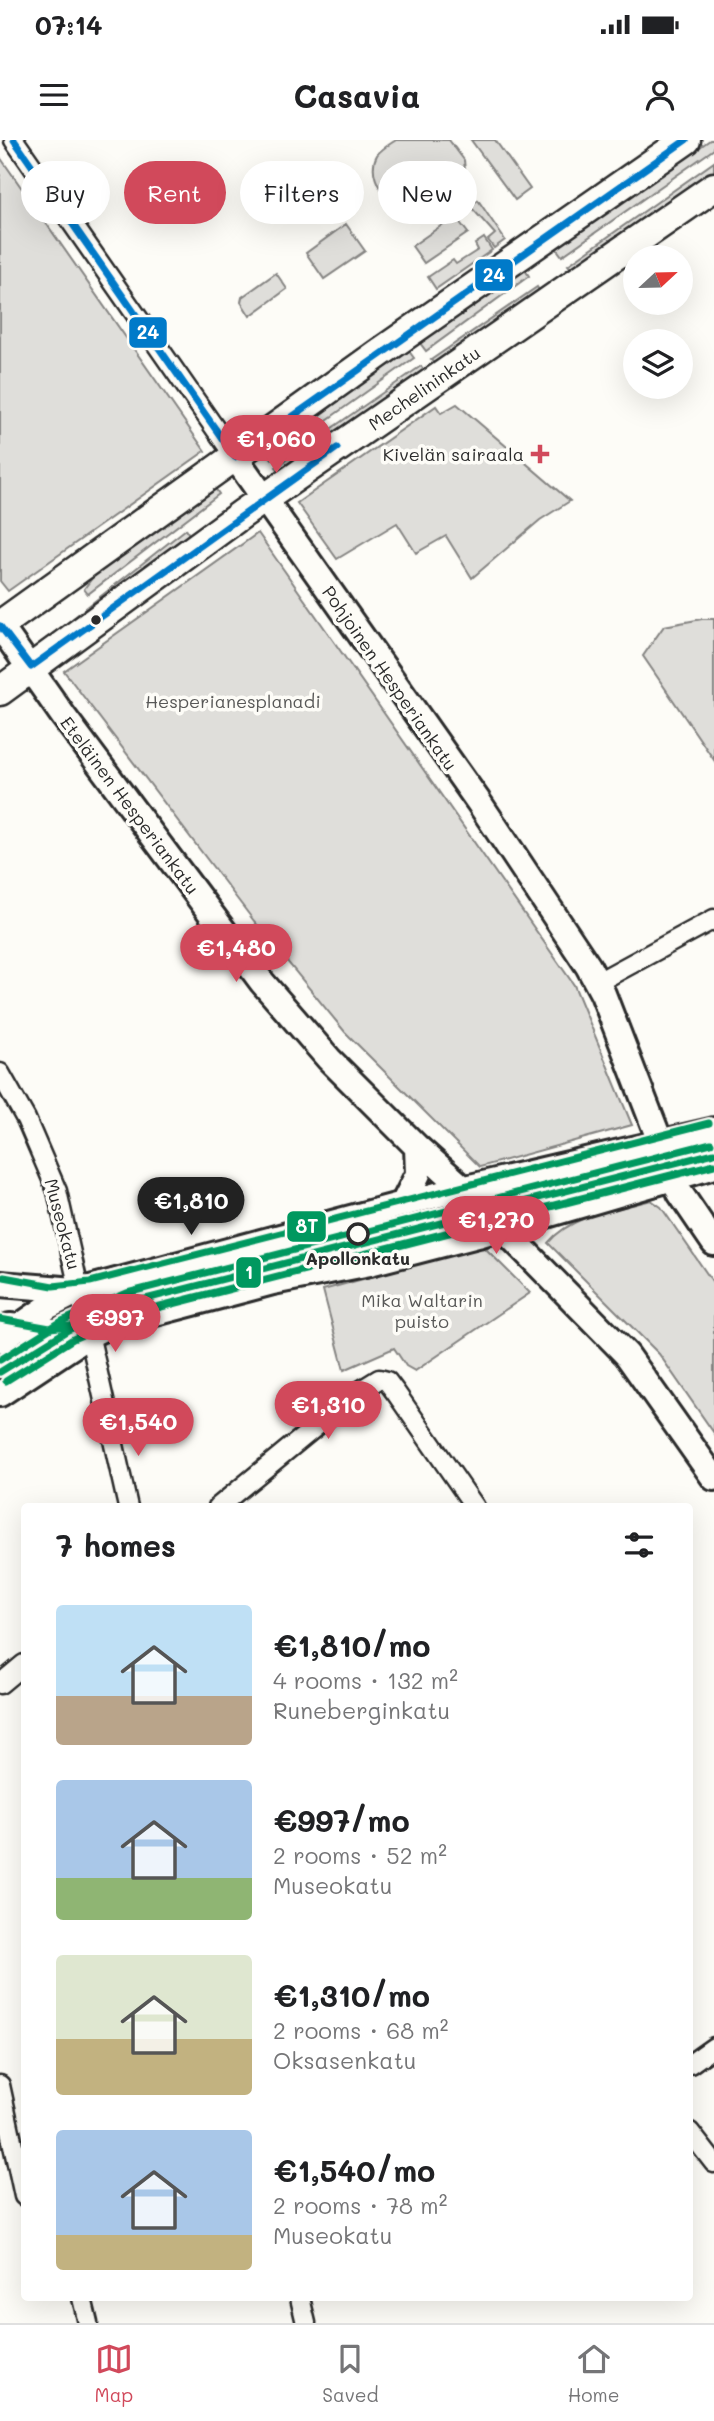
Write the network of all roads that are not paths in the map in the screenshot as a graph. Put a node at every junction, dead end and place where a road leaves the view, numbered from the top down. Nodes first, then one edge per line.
1 (14, 140) edge
2 (686, 140) edge
3 (714, 187) edge
4 (235, 457) junction
5 (264, 499) junction
6 (0, 625) edge
7 (31, 667) junction
8 (0, 691) edge
9 (714, 919) edge
10 (598, 982) junction
11 (0, 1073) edge
12 (714, 1129) edge
13 (661, 1142) junction
14 (417, 1147) junction
15 (714, 1166) edge
16 (674, 1177) junction
17 (464, 1189) junction
18 (403, 1204) junction
19 (500, 1227) junction
20 (714, 1243) edge
21 (0, 1284) edge
22 (79, 1290) junction
23 (6, 1330) edge
24 (89, 1335) junction
25 (0, 1394) edge
26 (714, 1478) edge
27 (127, 1503) edge
28 (223, 1503) edge
29 (472, 1503) edge
30 (21, 1666) edge
31 (0, 1684) edge
32 (714, 2047) edge
33 (693, 2062) edge
34 (0, 2085) edge
35 (693, 2136) edge
36 (714, 2163) edge
37 (21, 2182) edge
38 (83, 2301) edge
39 (301, 2301) edge
40 (88, 2323) edge
41 (306, 2323) edge

1 - 4 street, Pohjoinen Hesperiankatu
2 - 4 main road
3 - 5 main road, Mechelininkatu
4 - 5 street, Pohjoinen Hesperiankatu
4 - 6 main road
5 - 7 main road, Mechelininkatu
5 - 10 street, Pohjoinen Hesperiankatu
6 - 7 street, Eteläinen Hesperiankatu
7 - 8 main road, Mechelininkatu
7 - 14 street, Eteläinen Hesperiankatu
9 - 10 street
10 - 13 street, Pohjoinen Hesperiankatu
11 - 22 street, Museokatu
12 - 13 street
13 - 16 street, Pohjoinen Hesperiankatu
13 - 17 street
14 - 17 street, Eteläinen Hesperiankatu
14 - 18 street
15 - 16 street
16 - 19 street
16 - 20 street, Pohjoinen Hesperiankatu
17 - 18 street
17 - 19 street, Eteläinen Hesperiankatu
18 - 22 street
19 - 24 street
19 - 26 street, Eteläinen Hesperiankatu
21 - 22 street
22 - 23 street
22 - 24 street, Museokatu
23 - 24 street
24 - 25 street
24 - 27 street, Museokatu
28 - 29 street
30 - 31 street
32 - 33 street
34 - 37 street
35 - 36 street
38 - 40 street
39 - 41 street

